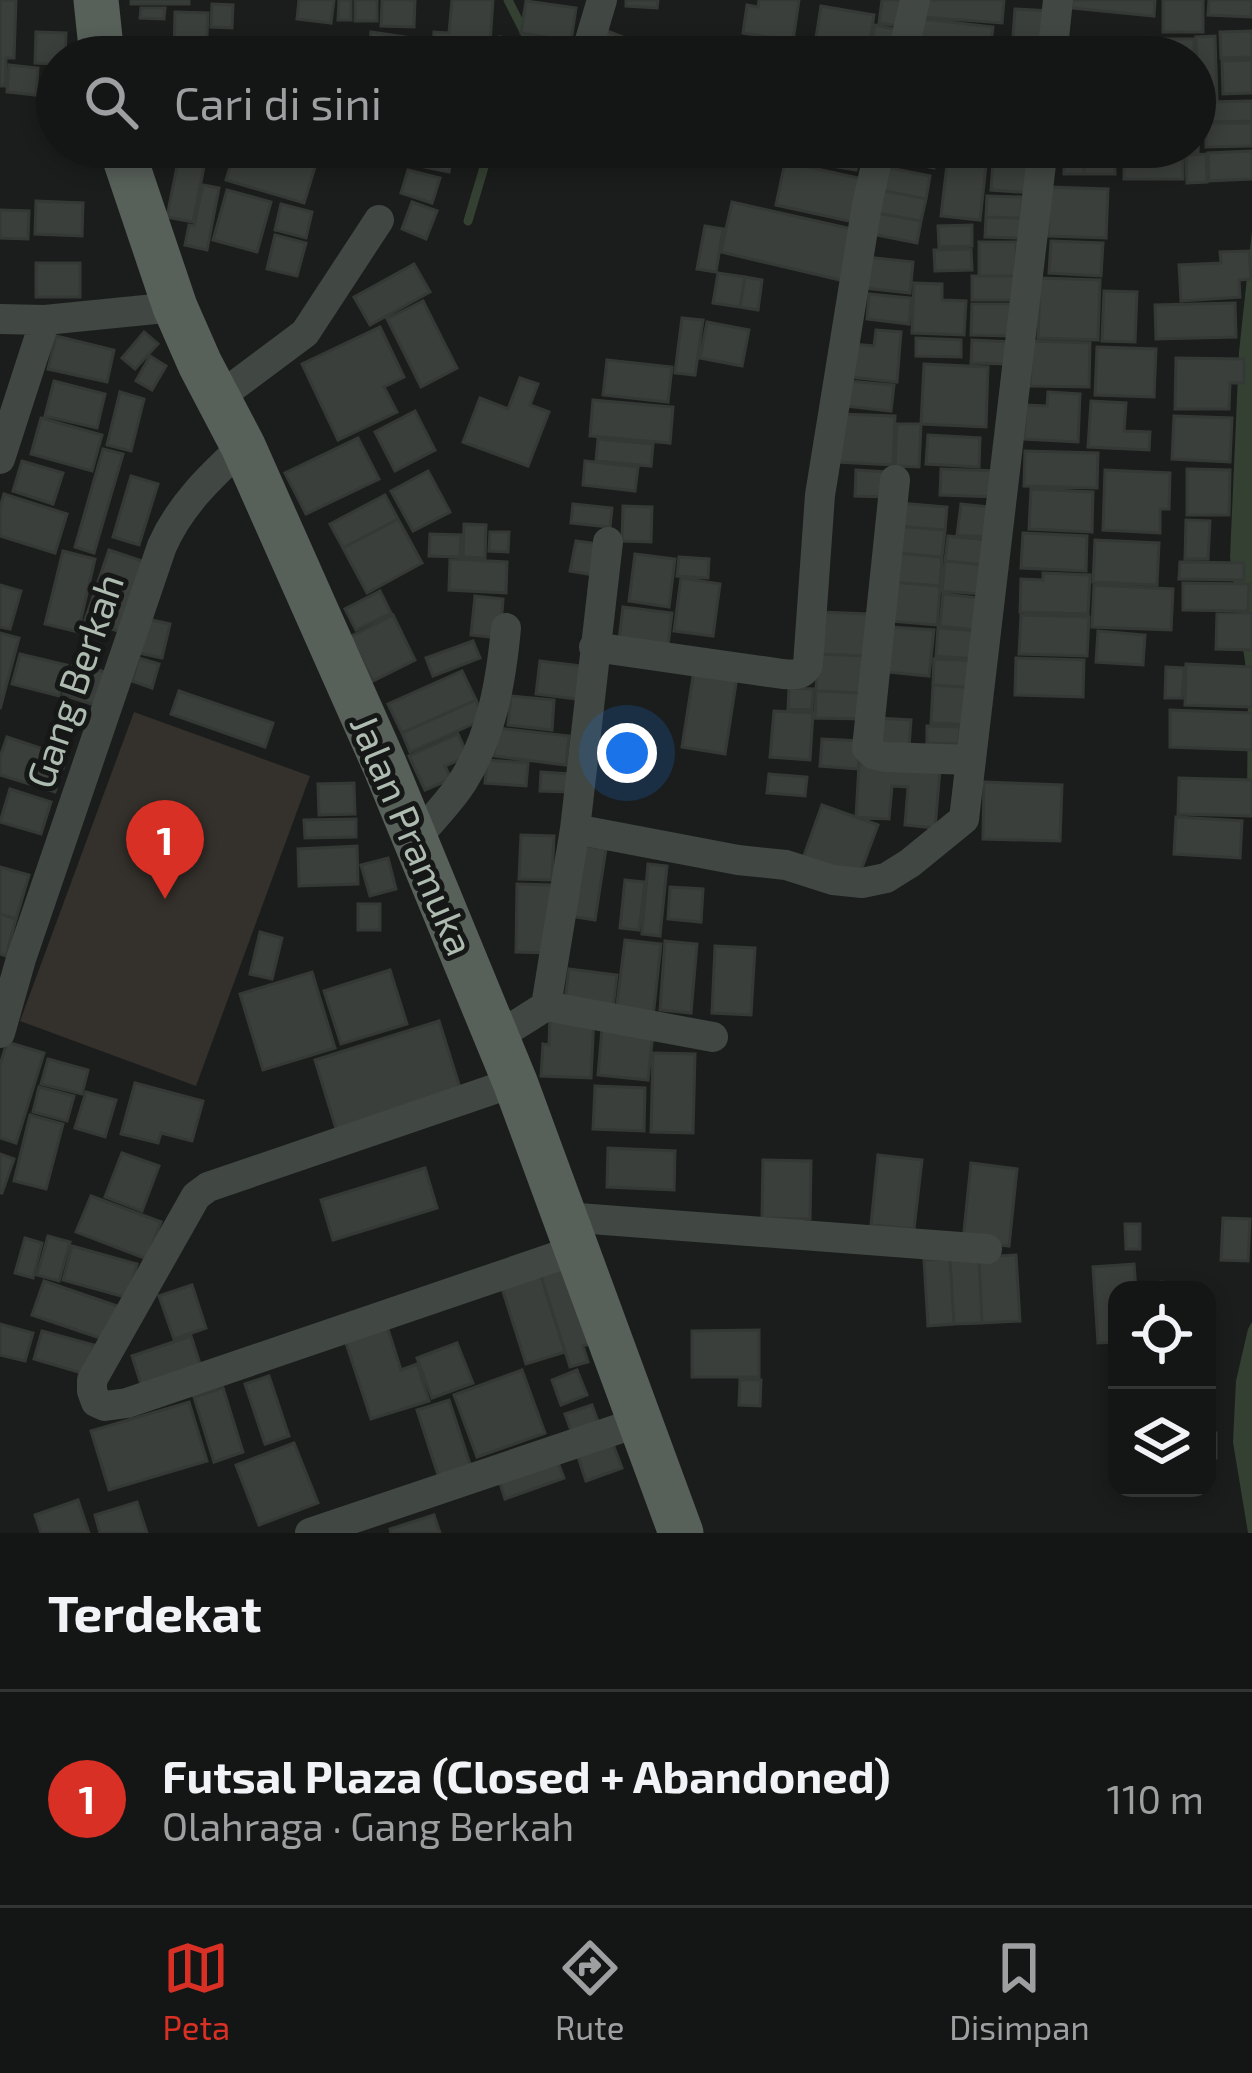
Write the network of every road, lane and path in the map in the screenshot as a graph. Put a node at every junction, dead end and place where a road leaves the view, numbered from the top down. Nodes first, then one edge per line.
1 (96, 0) edge
2 (602, 0) edge
3 (915, 0) edge
4 (1058, 0) edge
5 (100, 36) edge
6 (591, 36) edge
7 (907, 36) edge
8 (1054, 36) edge
9 (128, 168) edge
10 (875, 168) edge
11 (1041, 168) edge
12 (380, 220) dead end
13 (176, 307) junction
14 (0, 319) edge
15 (45, 320) junction
16 (218, 398) junction
17 (243, 446) junction
18 (0, 459) edge
19 (895, 480) dead end
20 (608, 542) dead end
21 (506, 628) dead end
22 (594, 647) junction
23 (971, 760) junction
24 (574, 829) junction
25 (415, 840) junction
26 (546, 1006) junction
27 (0, 1033) edge
28 (497, 1037) junction
29 (713, 1037) dead end
30 (515, 1082) junction
31 (570, 1233) junction
32 (987, 1249) dead end
33 (639, 1422) junction
34 (310, 1533) edge
35 (681, 1533) edge

1 - 5 main road
2 - 6 street
3 - 7 street
4 - 8 street
9 - 13 main road, Jalan Pramuka
10 - 22 street
11 - 23 street
12 - 16 street
13 - 15 street
13 - 16 main road, Jalan Pramuka
14 - 15 street
15 - 18 street
16 - 17 main road, Jalan Pramuka
17 - 25 main road, Jalan Pramuka
17 - 27 street, Gang Berkah
19 - 23 street
20 - 22 street
21 - 25 street
22 - 24 street
23 - 24 street
24 - 26 street
25 - 28 main road, Jalan Pramuka
26 - 28 street
26 - 29 street
28 - 30 main road, Jalan Pramuka
30 - 31 main road, Jalan Pramuka
30 - 31 street
31 - 32 street
31 - 33 main road, Jalan Pramuka
33 - 34 street
33 - 35 main road, Jalan Pramuka

